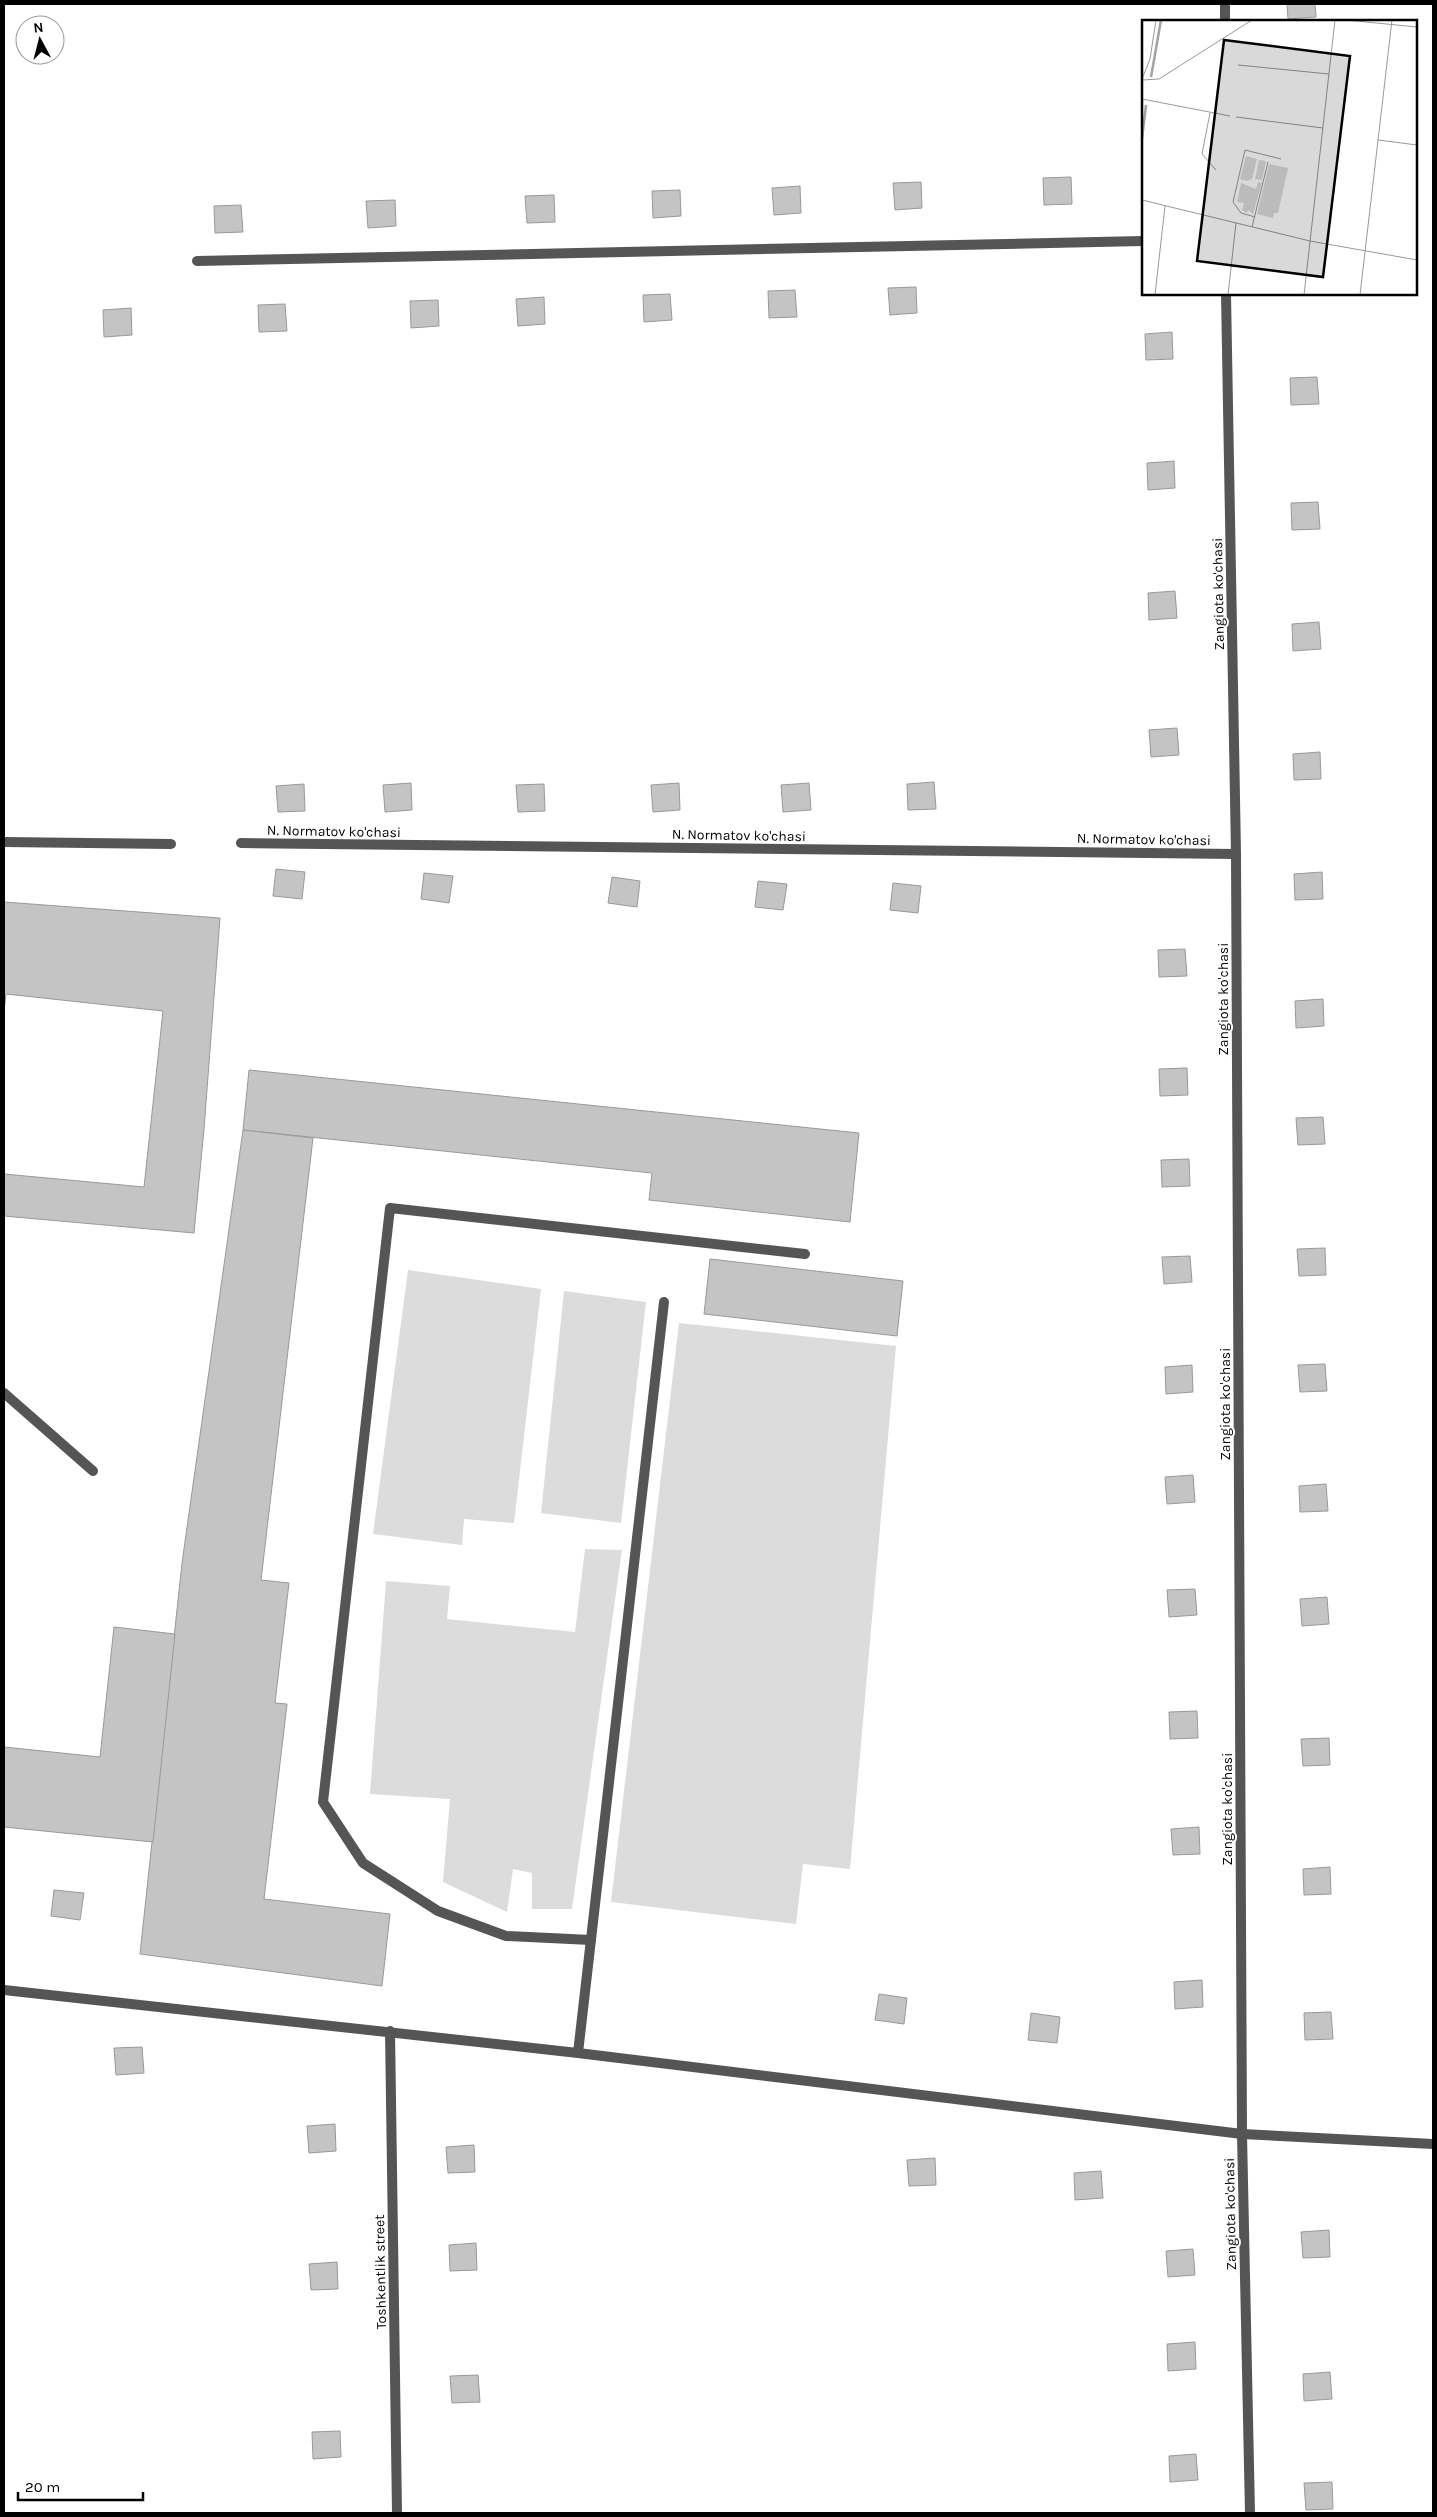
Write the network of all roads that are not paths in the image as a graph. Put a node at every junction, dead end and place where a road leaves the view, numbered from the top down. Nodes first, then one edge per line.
1 (1225, 4) edge
2 (1225, 20) edge
3 (1142, 241) edge
4 (197, 261) dead end
5 (1226, 295) edge
6 (4, 842) edge
7 (241, 843) dead end
8 (171, 844) dead end
9 (1236, 854) junction
10 (805, 1254) dead end
11 (664, 1302) dead end
12 (4, 1393) edge
13 (93, 1471) dead end
14 (591, 1940) junction
15 (4, 1990) edge
16 (390, 2031) junction
17 (578, 2053) junction
18 (1242, 2134) junction
19 (1433, 2144) edge
20 (397, 2513) edge
21 (1250, 2513) edge

1 - 2 street
3 - 4 street
5 - 9 street, Zangiota ko'chasi
6 - 8 street
7 - 9 street, N. Normatov ko'chasi
9 - 18 street, Zangiota ko'chasi
10 - 14 street
11 - 14 street
12 - 13 street
14 - 17 street
15 - 16 street
16 - 17 street
16 - 20 street, Toshkentlik street
17 - 18 street
18 - 19 street
18 - 21 street, Zangiota ko'chasi

